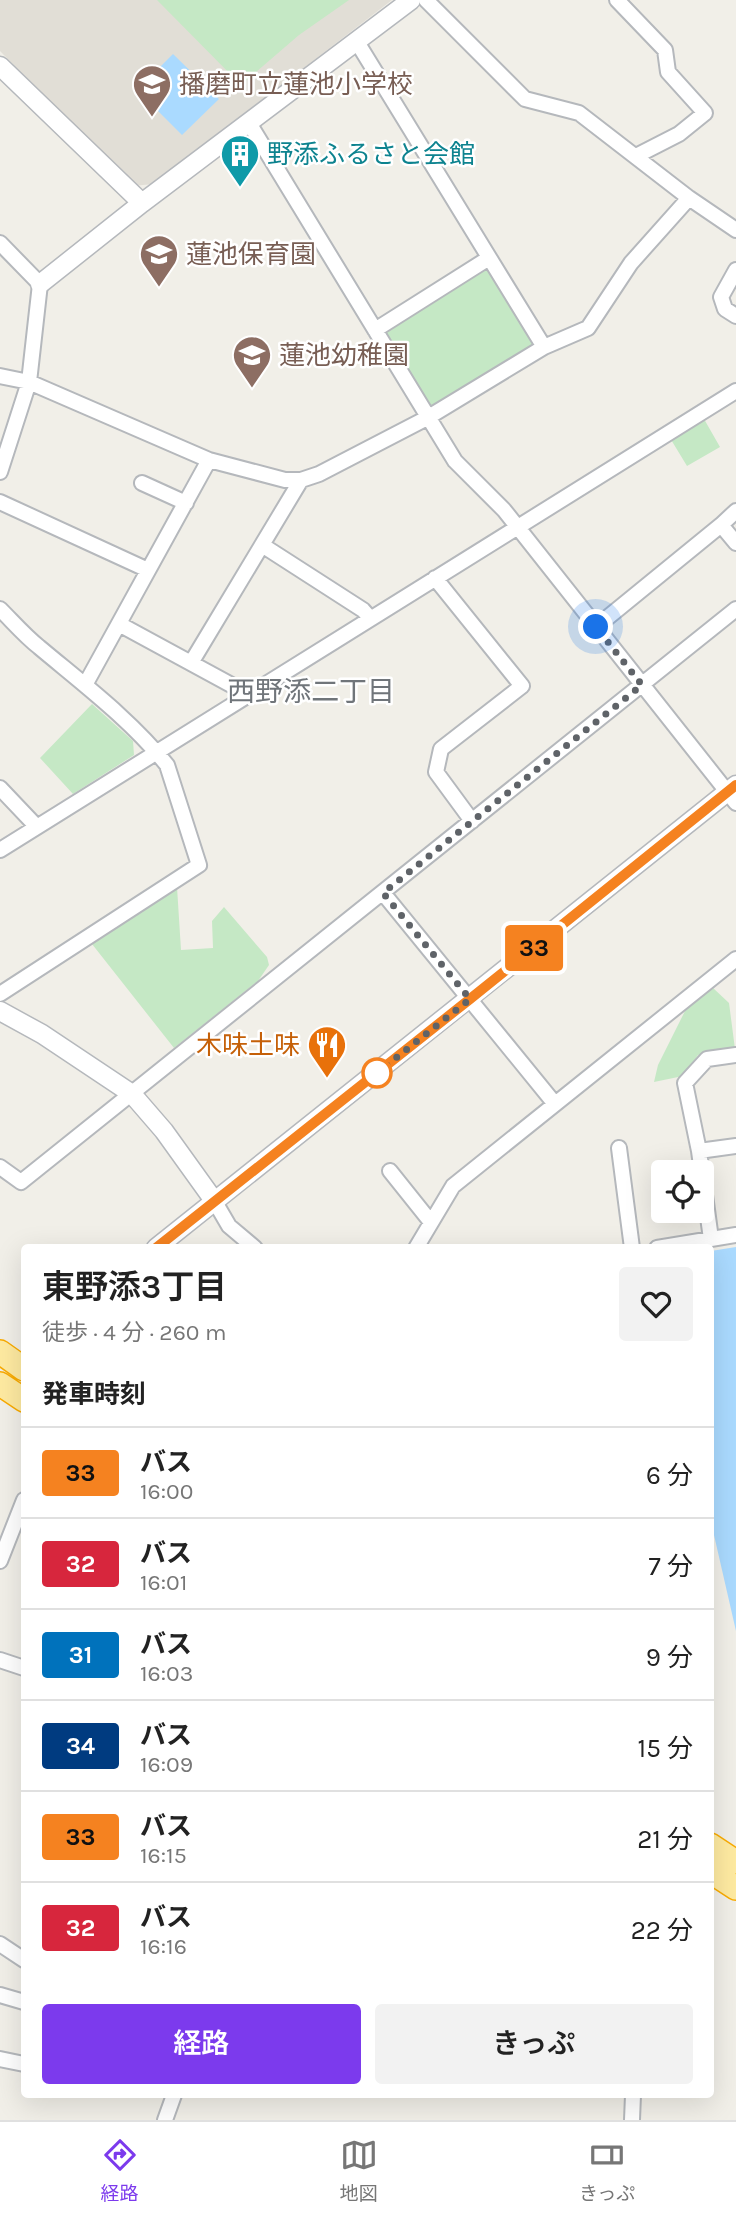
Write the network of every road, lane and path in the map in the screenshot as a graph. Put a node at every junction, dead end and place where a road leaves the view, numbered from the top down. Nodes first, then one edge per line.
1 (411, 0) edge
2 (426, 0) edge
3 (617, 0) edge
4 (357, 42) junction
5 (0, 66) edge
6 (249, 123) junction
7 (636, 156) junction
8 (689, 198) junction
9 (142, 203) junction
10 (736, 230) edge
11 (0, 243) edge
12 (489, 258) junction
13 (736, 270) edge
14 (40, 284) junction
15 (736, 316) edge
16 (375, 330) junction
17 (544, 347) junction
18 (0, 376) edge
19 (29, 382) junction
20 (736, 391) edge
21 (427, 418) junction
22 (209, 460) junction
23 (0, 472) edge
24 (301, 480) junction
25 (142, 483) dead end
26 (0, 502) edge
27 (186, 503) junction
28 (736, 510) edge
29 (721, 524) junction
30 (517, 527) junction
31 (736, 543) edge
32 (262, 545) junction
33 (148, 570) junction
34 (435, 578) junction
35 (0, 609) edge
36 (736, 609) edge
37 (370, 618) junction
38 (119, 624) junction
39 (596, 627) junction
40 (191, 663) junction
41 (85, 685) junction
42 (642, 685) junction
43 (242, 698) junction
44 (157, 752) junction
45 (0, 788) edge
46 (733, 793) edge
47 (472, 821) junction
48 (37, 827) junction
49 (0, 850) edge
50 (383, 893) junction
51 (736, 959) edge
52 (0, 994) edge
53 (470, 999) junction
54 (0, 1011) edge
55 (736, 1055) edge
56 (132, 1094) junction
57 (555, 1104) junction
58 (736, 1146) edge
59 (619, 1148) dead end
60 (699, 1152) junction
61 (0, 1167) edge
62 (390, 1171) dead end
63 (215, 1202) junction
64 (430, 1221) junction
65 (736, 1235) edge
66 (711, 1239) junction
67 (161, 1244) edge
68 (250, 1244) edge
69 (418, 1244) edge
70 (631, 1244) edge
71 (681, 1244) edge
72 (0, 1384) edge
73 (21, 1398) edge
74 (21, 1508) edge
75 (0, 1561) edge
76 (0, 1660) edge
77 (21, 1667) edge
78 (714, 1848) edge
79 (736, 1862) edge
80 (714, 1874) edge
81 (736, 1888) edge
82 (0, 1944) edge
83 (21, 1958) edge
84 (0, 1995) edge
85 (21, 2001) edge
86 (0, 2059) edge
87 (21, 2063) edge
88 (173, 2098) edge
89 (633, 2098) edge
90 (165, 2120) edge
91 (632, 2120) edge

1 - 4 street
2 - 7 street
3 - 7 street
4 - 6 street
4 - 12 street
5 - 9 street
6 - 9 street
6 - 16 street
7 - 8 street
8 - 10 street
8 - 17 street
9 - 14 street
11 - 14 street
12 - 16 street
12 - 17 street
13 - 15 street
14 - 19 street
16 - 21 street
17 - 21 street
18 - 19 street
19 - 22 street
19 - 23 street
20 - 30 street
21 - 24 street
21 - 30 street
22 - 24 street
22 - 27 street
24 - 32 street
25 - 27 street
26 - 33 street
27 - 33 street
28 - 29 street
29 - 31 street
29 - 39 street
30 - 34 street
30 - 39 street
32 - 37 street
32 - 40 street
33 - 38 street
34 - 37 street
34 - 47 street
35 - 41 street
36 - 42 street
37 - 43 street
38 - 40 street
38 - 41 street
39 - 42 street
40 - 43 street
41 - 44 street
42 - 46 street
42 - 47 street
43 - 44 street
44 - 48 street
44 - 52 street
45 - 48 street
46 - 53 street
47 - 50 street
48 - 49 street
50 - 53 street
50 - 56 street
51 - 57 street
53 - 57 street
53 - 63 street
54 - 56 street
55 - 60 street
56 - 61 street
56 - 63 street
57 - 64 street
58 - 60 street
59 - 70 street
60 - 66 street
62 - 64 street
63 - 67 street
63 - 68 street
64 - 69 street
65 - 66 street
66 - 71 street
72 - 73 highway
74 - 75 street
76 - 77 street
78 - 79 highway
80 - 81 highway
82 - 83 street
84 - 85 street
86 - 87 street
88 - 90 street
89 - 91 street

